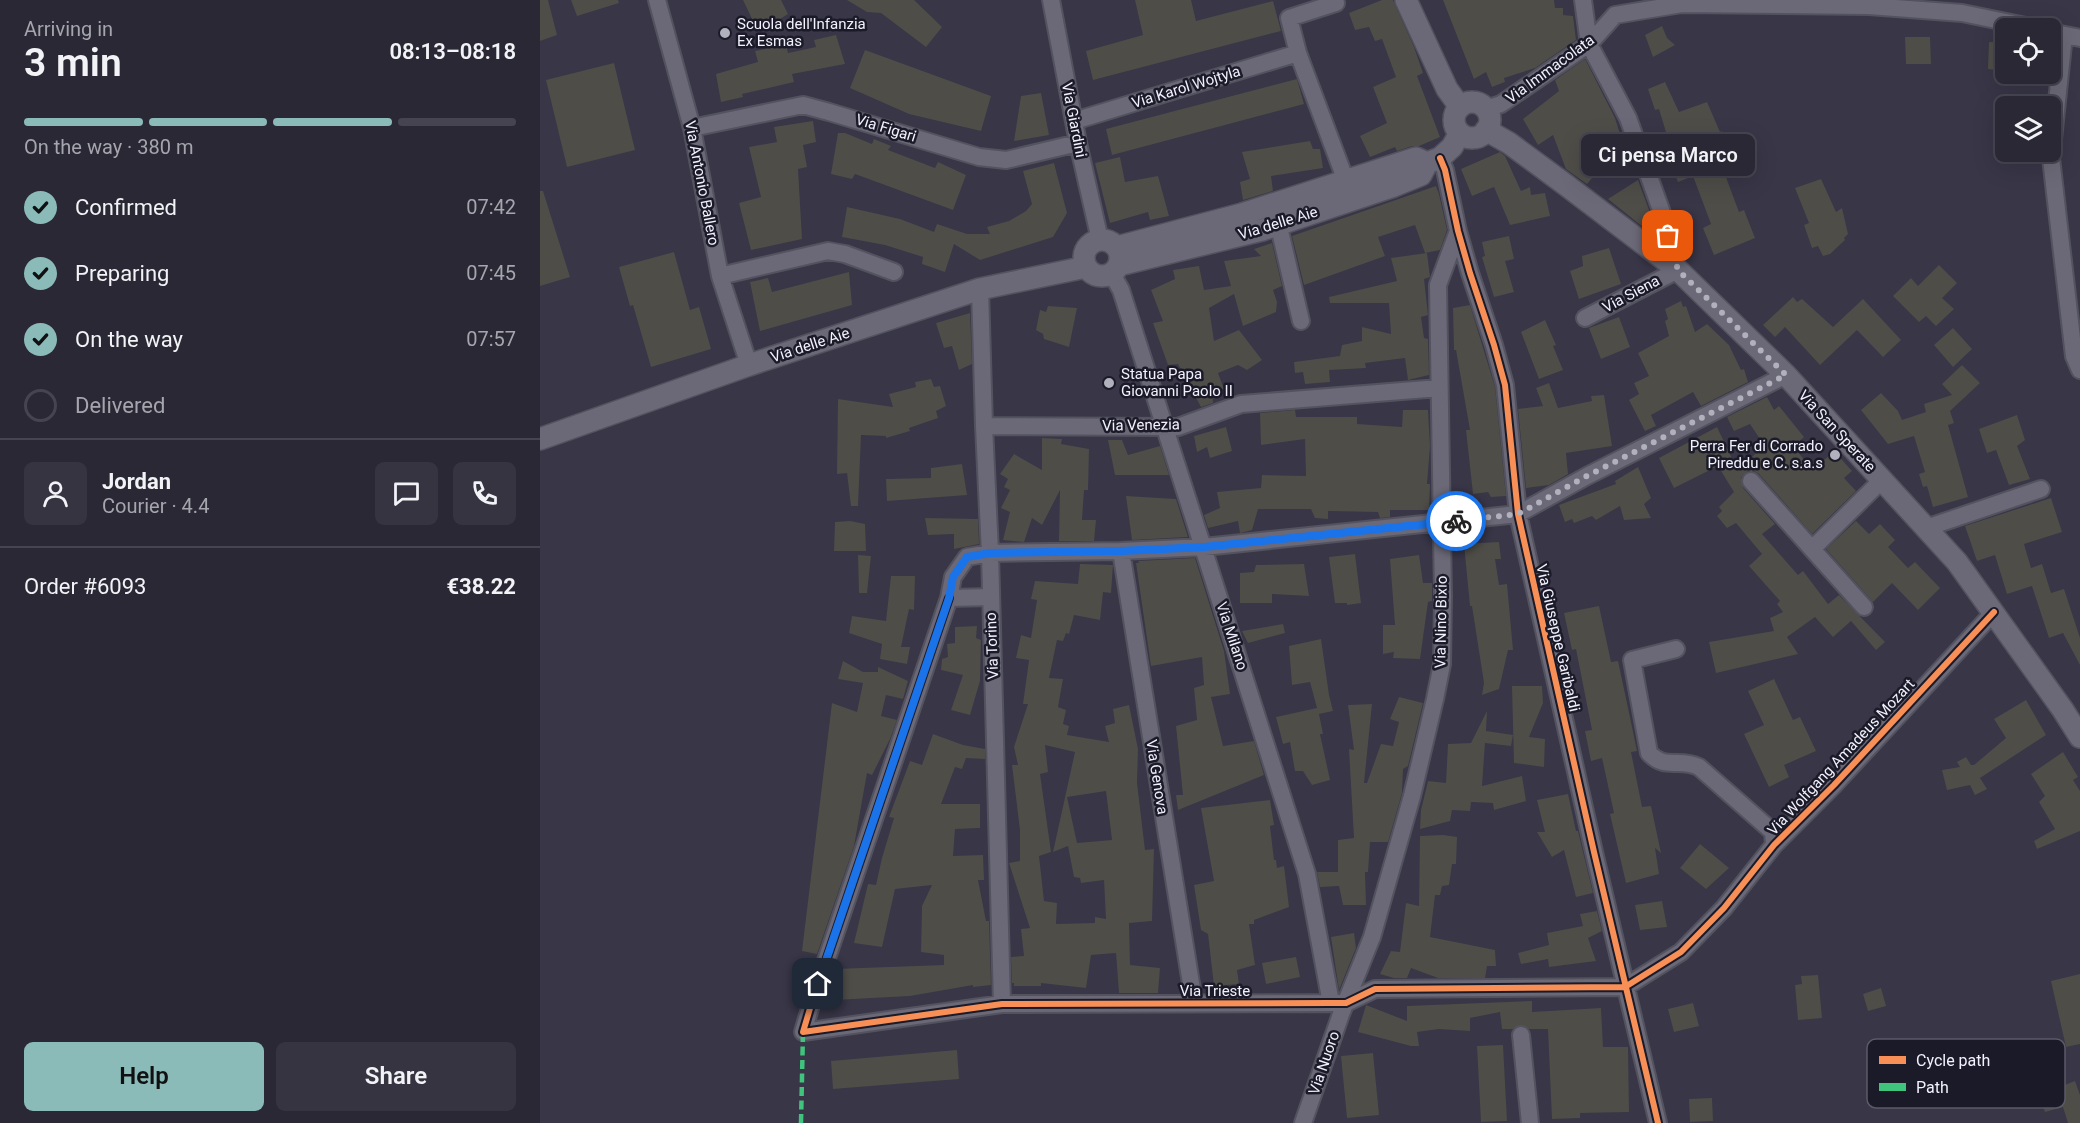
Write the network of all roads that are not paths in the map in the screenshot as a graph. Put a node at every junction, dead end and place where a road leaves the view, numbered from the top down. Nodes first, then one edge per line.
1 (657, 0) edge
2 (1051, 0) edge
3 (1406, 0) edge
4 (1583, 0) edge
5 (1336, 3) dead end
6 (1995, 20) edge
7 (2065, 35) edge
8 (1589, 44) junction
9 (1298, 53) junction
10 (1460, 107) junction
11 (1486, 108) junction
12 (1074, 121) junction
13 (692, 128) junction
14 (1486, 130) junction
15 (1460, 133) junction
16 (1078, 143) junction
17 (1434, 160) junction
18 (1346, 182) junction
19 (1276, 214) junction
20 (1458, 231) junction
21 (1112, 256) junction
22 (1086, 267) junction
23 (1678, 270) junction
24 (894, 272) dead end
25 (720, 276) junction
26 (980, 289) junction
27 (1585, 318) dead end
28 (1301, 321) dead end
29 (749, 365) junction
30 (2080, 370) edge
31 (1786, 375) junction
32 (1439, 388) junction
33 (984, 426) junction
34 (1166, 426) junction
35 (540, 439) edge
36 (1882, 480) junction
37 (1751, 482) dead end
38 (2041, 489) dead end
39 (1518, 514) junction
40 (1441, 522) junction
41 (1926, 528) junction
42 (1204, 547) junction
43 (1812, 549) junction
44 (1121, 551) junction
45 (990, 553) junction
46 (991, 597) junction
47 (949, 598) junction
48 (1864, 607) dead end
49 (1994, 612) junction
50 (1676, 649) dead end
51 (2080, 737) edge
52 (1774, 845) junction
53 (1625, 987) junction
54 (1194, 1002) junction
55 (1339, 1003) junction
56 (1002, 1004) junction
57 (1521, 1035) dead end
58 (1303, 1123) edge
59 (1530, 1123) edge
60 (1658, 1123) edge

1 - 13 street, Via Antonio Ballero
2 - 12 street, Via Giardini
3 - 10 street
4 - 8 street
5 - 9 street
6 - 8 street, Via Immacolata
7 - 30 street
8 - 11 street, Via Immacolata
8 - 23 street
9 - 12 street, Via Karol Wojtyla
9 - 18 street
10 - 11 street
10 - 15 street
11 - 14 street
12 - 16 street, Via Giardini
13 - 16 street, Via Figari
13 - 25 street, Via Antonio Ballero
14 - 15 street
14 - 23 street, Via San Sperate
15 - 17 street, Via delle Aie
16 - 21 street, Via Giardini
17 - 18 street, Via delle Aie
17 - 19 street, Via delle Aie
17 - 20 street, Via Giuseppe Garibaldi
18 - 19 street, Via delle Aie
19 - 21 street, Via delle Aie
19 - 28 street
20 - 32 street, Via Nino Bixio
20 - 39 street, Via Giuseppe Garibaldi
21 - 22 street
21 - 22 street
21 - 34 street, Via Milano
22 - 26 street, Via delle Aie
23 - 27 street, Via Siena
23 - 31 street, Via San Sperate
24 - 25 street
25 - 29 street, Via Antonio Ballero
26 - 29 street, Via delle Aie
26 - 33 street, Via Torino
29 - 35 street, Via delle Aie
31 - 36 street, Via San Sperate
31 - 39 street
32 - 34 street, Via Venezia
32 - 40 street, Via Nino Bixio
33 - 34 street, Via Venezia
33 - 45 street, Via Torino
34 - 42 street, Via Milano
36 - 41 street, Via San Sperate
36 - 43 street
37 - 43 street
38 - 41 street
39 - 40 street
39 - 53 street, Via Giuseppe Garibaldi
40 - 42 street
40 - 55 street, Via Nino Bixio
41 - 49 street, Via San Sperate
42 - 44 street
42 - 55 street, Via Milano
43 - 48 street
44 - 45 street
44 - 54 street, Via Genova
45 - 46 street, Via Torino
45 - 47 street
46 - 47 street
46 - 56 street, Via Torino
47 - 56 street, Via Trieste
49 - 51 street, Via San Sperate
49 - 52 street, Via Wolfgang Amadeus Mozart
50 - 52 street
52 - 53 street, Via Wolfgang Amadeus Mozart
53 - 55 street, Via Trieste
53 - 60 street, Via Giuseppe Garibaldi
54 - 55 street, Via Trieste
54 - 56 street, Via Trieste
55 - 58 street, Via Nuoro
57 - 59 street

